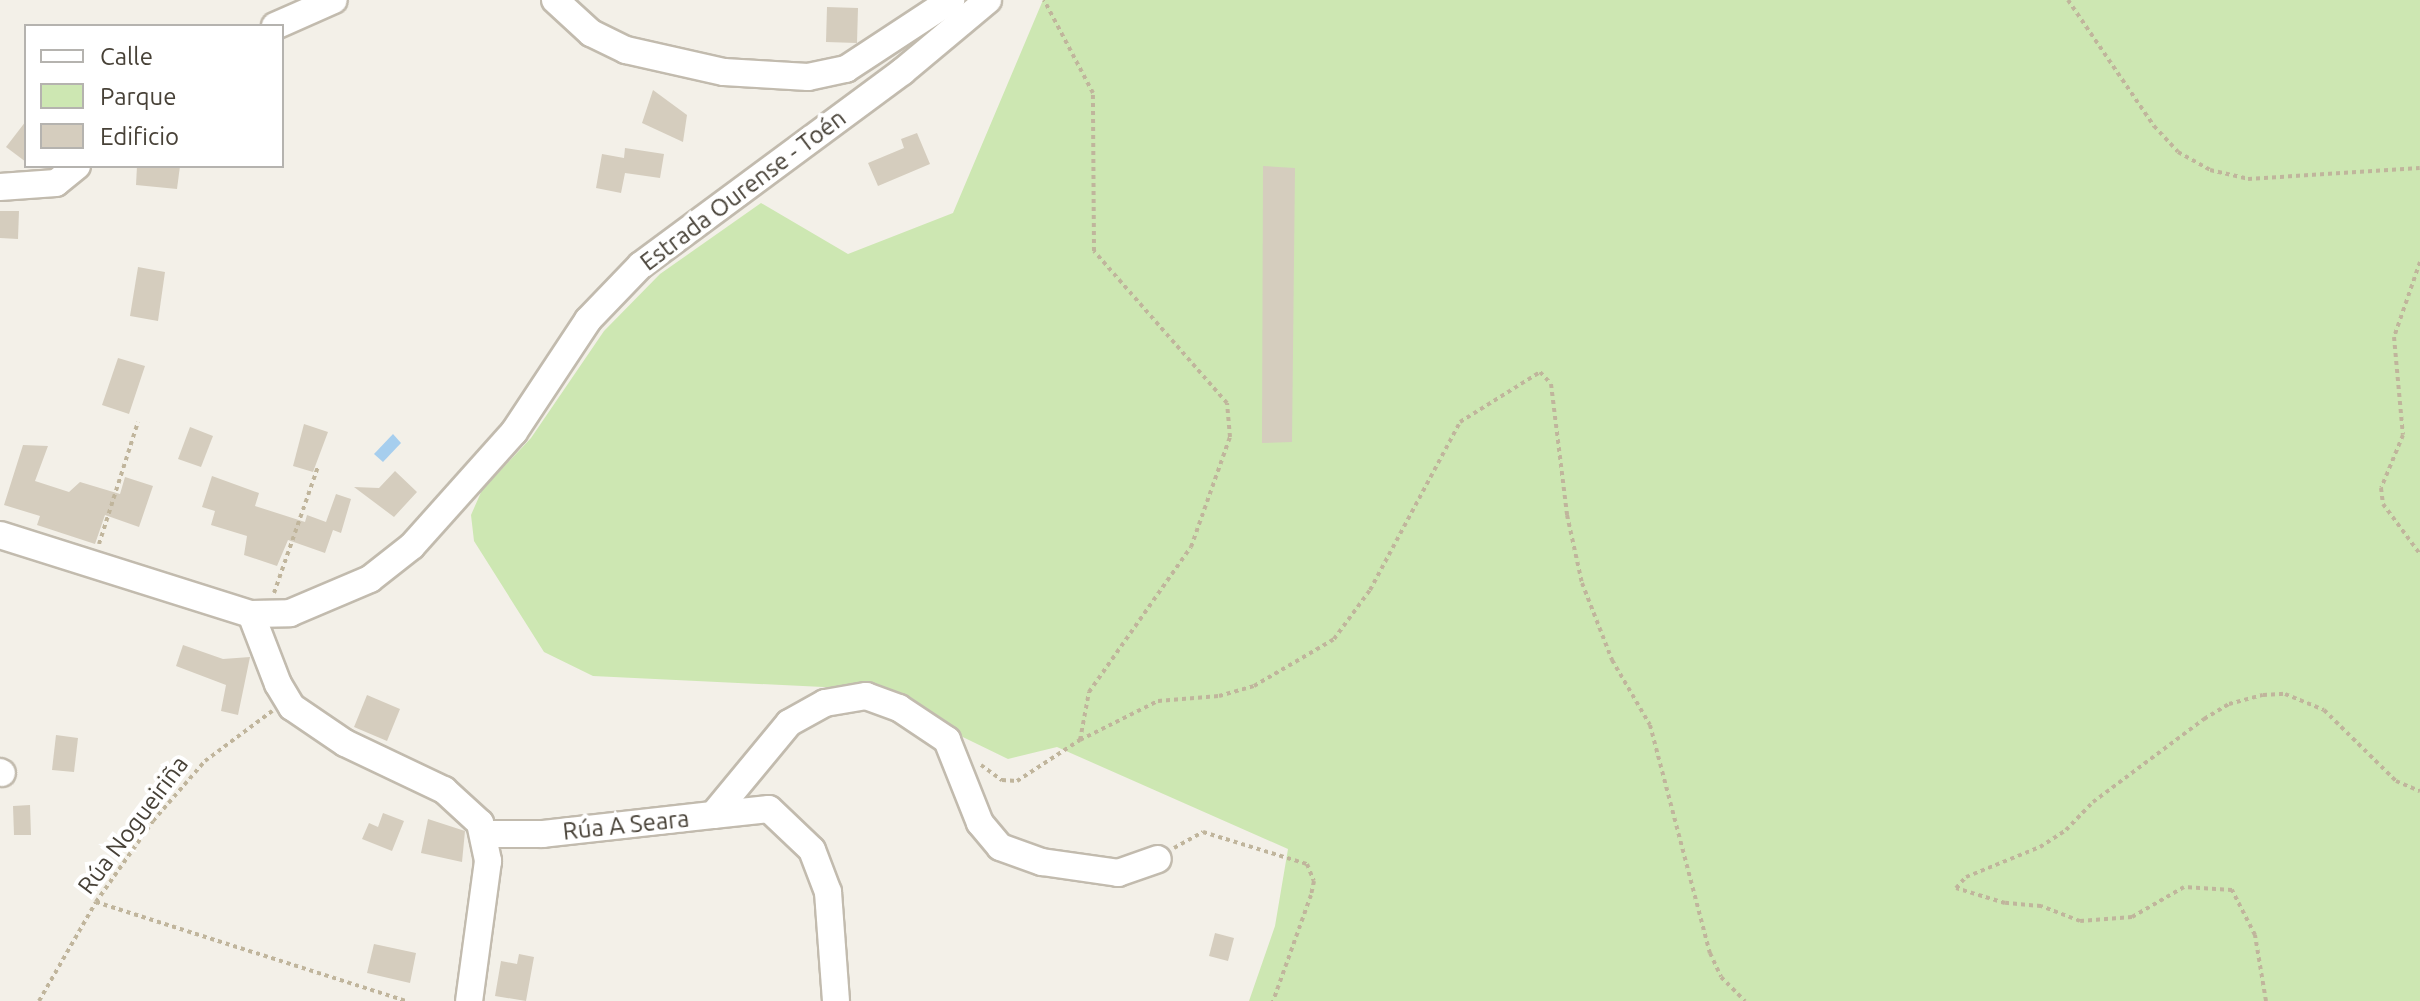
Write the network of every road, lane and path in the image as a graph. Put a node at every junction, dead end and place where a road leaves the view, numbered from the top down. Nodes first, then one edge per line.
1 (334, 0) edge
2 (555, 0) edge
3 (951, 0) edge
4 (988, 0) edge
5 (1044, 0) edge
6 (2068, 0) edge
7 (280, 24) edge
8 (75, 168) edge
9 (2420, 168) edge
10 (0, 187) edge
11 (2420, 262) edge
12 (138, 422) dead end
13 (318, 467) dead end
14 (0, 535) edge
15 (2420, 554) edge
16 (94, 562) junction
17 (260, 615) junction
18 (288, 702) junction
19 (947, 740) junction
20 (1080, 740) junction
21 (2420, 791) edge
22 (713, 815) junction
23 (485, 834) junction
24 (1158, 859) joint
25 (96, 902) junction
26 (39, 1001) edge
27 (406, 1001) edge
28 (469, 1001) edge
29 (836, 1001) edge
30 (1273, 1001) edge
31 (1745, 1001) edge
32 (2266, 1001) edge

1 - 7 street
2 - 3 street
4 - 17 street, Estrada Ourense - Toén
5 - 20 path
6 - 9 path
8 - 10 street
11 - 15 path
12 - 16 path
13 - 17 path
14 - 16 street, Estrada Ourense - Toén
16 - 17 street, Estrada Ourense - Toén
17 - 18 street
18 - 23 street
18 - 25 path, Rúa Nogueiriña
19 - 20 path
19 - 22 street, Rúa A Seara
19 - 24 street
20 - 31 path
21 - 32 path
22 - 23 street, Rúa A Seara
22 - 29 street
23 - 28 street
24 - 30 path
25 - 26 path, Rúa Nogueiriña
25 - 27 path

